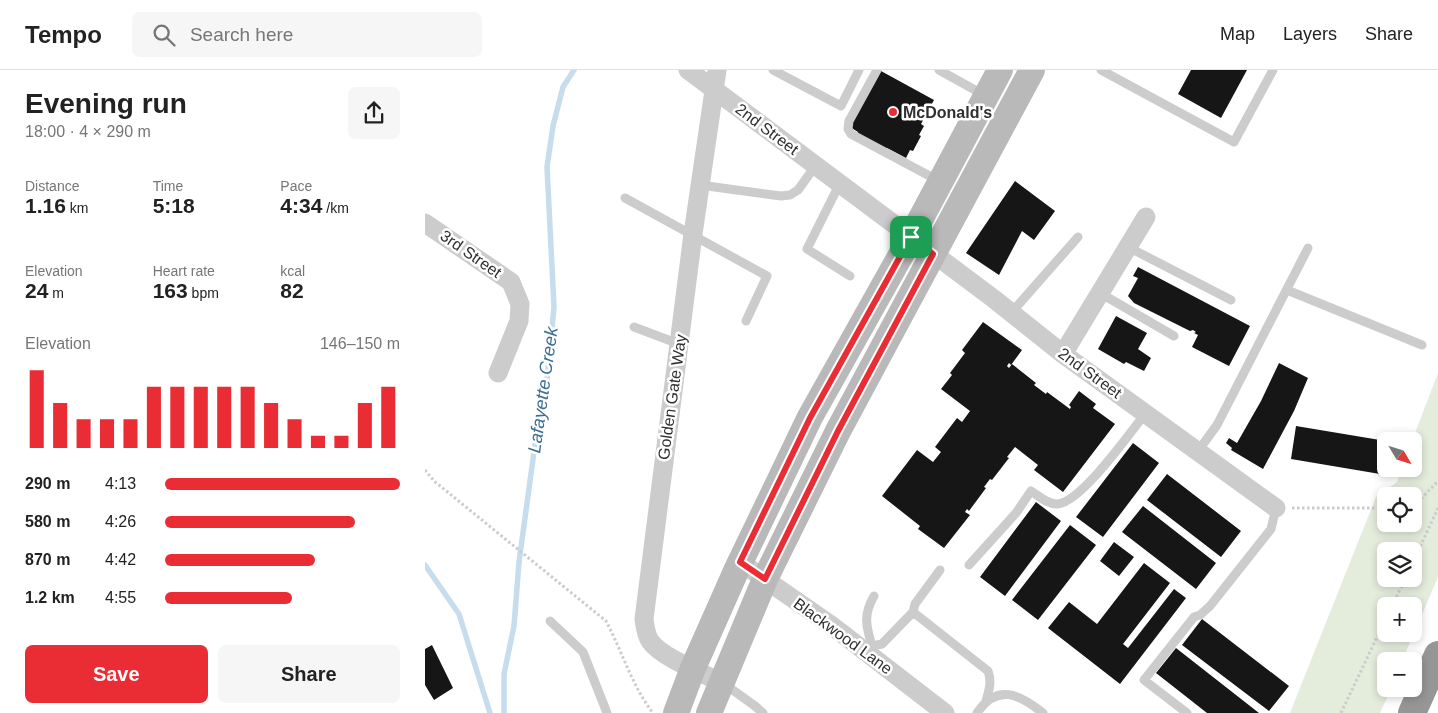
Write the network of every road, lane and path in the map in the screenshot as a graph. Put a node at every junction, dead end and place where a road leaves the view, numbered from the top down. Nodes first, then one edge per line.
1 (688, 70) edge
2 (773, 70) edge
3 (859, 70) edge
4 (877, 70) edge
5 (939, 70) edge
6 (1001, 70) edge
7 (1032, 70) edge
8 (1101, 70) edge
9 (1273, 70) edge
10 (715, 79) edge
11 (999, 102) junction
12 (816, 165) junction
13 (940, 182) junction
14 (840, 183) junction
15 (700, 185) junction
16 (625, 198) dead end
17 (1146, 217) dead end
18 (425, 222) edge
19 (693, 234) junction
20 (911, 237) junction
21 (1078, 237) dead end
22 (1128, 247) junction
23 (1308, 248) dead end
24 (933, 254) junction
25 (850, 276) dead end
26 (1287, 290) junction
27 (1100, 294) junction
28 (1231, 300) dead end
29 (1011, 313) junction
30 (746, 321) dead end
31 (634, 327) dead end
32 (1174, 336) dead end
33 (679, 344) junction
34 (1422, 345) dead end
35 (1063, 354) junction
36 (498, 373) dead end
37 (1145, 414) junction
38 (1198, 451) junction
39 (425, 470) edge
40 (1438, 481) edge
41 (1422, 498) edge
42 (1276, 508) junction
43 (1377, 508) edge
44 (1438, 508) edge
45 (1422, 543) edge
46 (740, 562) junction
47 (969, 565) dead end
48 (939, 570) dead end
49 (765, 579) junction
50 (874, 596) dead end
51 (913, 612) junction
52 (550, 621) dead end
53 (1377, 637) edge
54 (870, 649) junction
55 (1438, 655) edge
56 (693, 668) junction
57 (722, 683) junction
58 (986, 701) junction
59 (607, 713) edge
60 (653, 713) edge
61 (676, 713) edge
62 (709, 713) edge
63 (763, 713) edge
64 (945, 713) edge
65 (977, 713) edge
66 (1043, 713) edge
67 (1187, 713) edge
68 (1341, 713) edge
69 (1412, 713) edge

1 - 10 street, 2nd Street
2 - 3 lane
4 - 13 lane
5 - 11 lane
6 - 11 main road
7 - 11 main road
8 - 9 lane
10 - 12 street, 2nd Street
10 - 15 street, Golden Gate Way
11 - 13 main road
11 - 24 main road
12 - 14 street, 2nd Street
12 - 15 lane
13 - 20 main road
14 - 20 street, 2nd Street
14 - 25 lane
15 - 19 street, Golden Gate Way
16 - 19 lane
17 - 22 street
18 - 36 street, 3rd Street
19 - 30 lane
19 - 33 street, Golden Gate Way
20 - 24 street, 2nd Street
20 - 46 main road
21 - 29 lane
22 - 27 street
22 - 28 lane
23 - 26 lane
24 - 29 street, 2nd Street
24 - 49 main road
26 - 34 lane
26 - 38 lane
27 - 32 lane
27 - 35 street
29 - 35 street, 2nd Street
31 - 33 lane
33 - 56 street, Golden Gate Way
35 - 37 street, 2nd Street
37 - 38 street, 2nd Street
37 - 47 lane
38 - 42 street, 2nd Street
39 - 60 path
40 - 41 path
42 - 43 path
42 - 67 lane
44 - 45 path
46 - 49 street, Blackwood Lane
46 - 56 main road
48 - 51 lane
49 - 54 street, Blackwood Lane
49 - 57 main road
50 - 54 lane
51 - 54 lane
51 - 58 lane
52 - 59 lane
53 - 68 path
54 - 64 street, Blackwood Lane
55 - 69 highway
56 - 57 street, Golden Gate Way
56 - 61 main road
57 - 62 main road
57 - 63 lane
58 - 65 lane
58 - 66 lane

